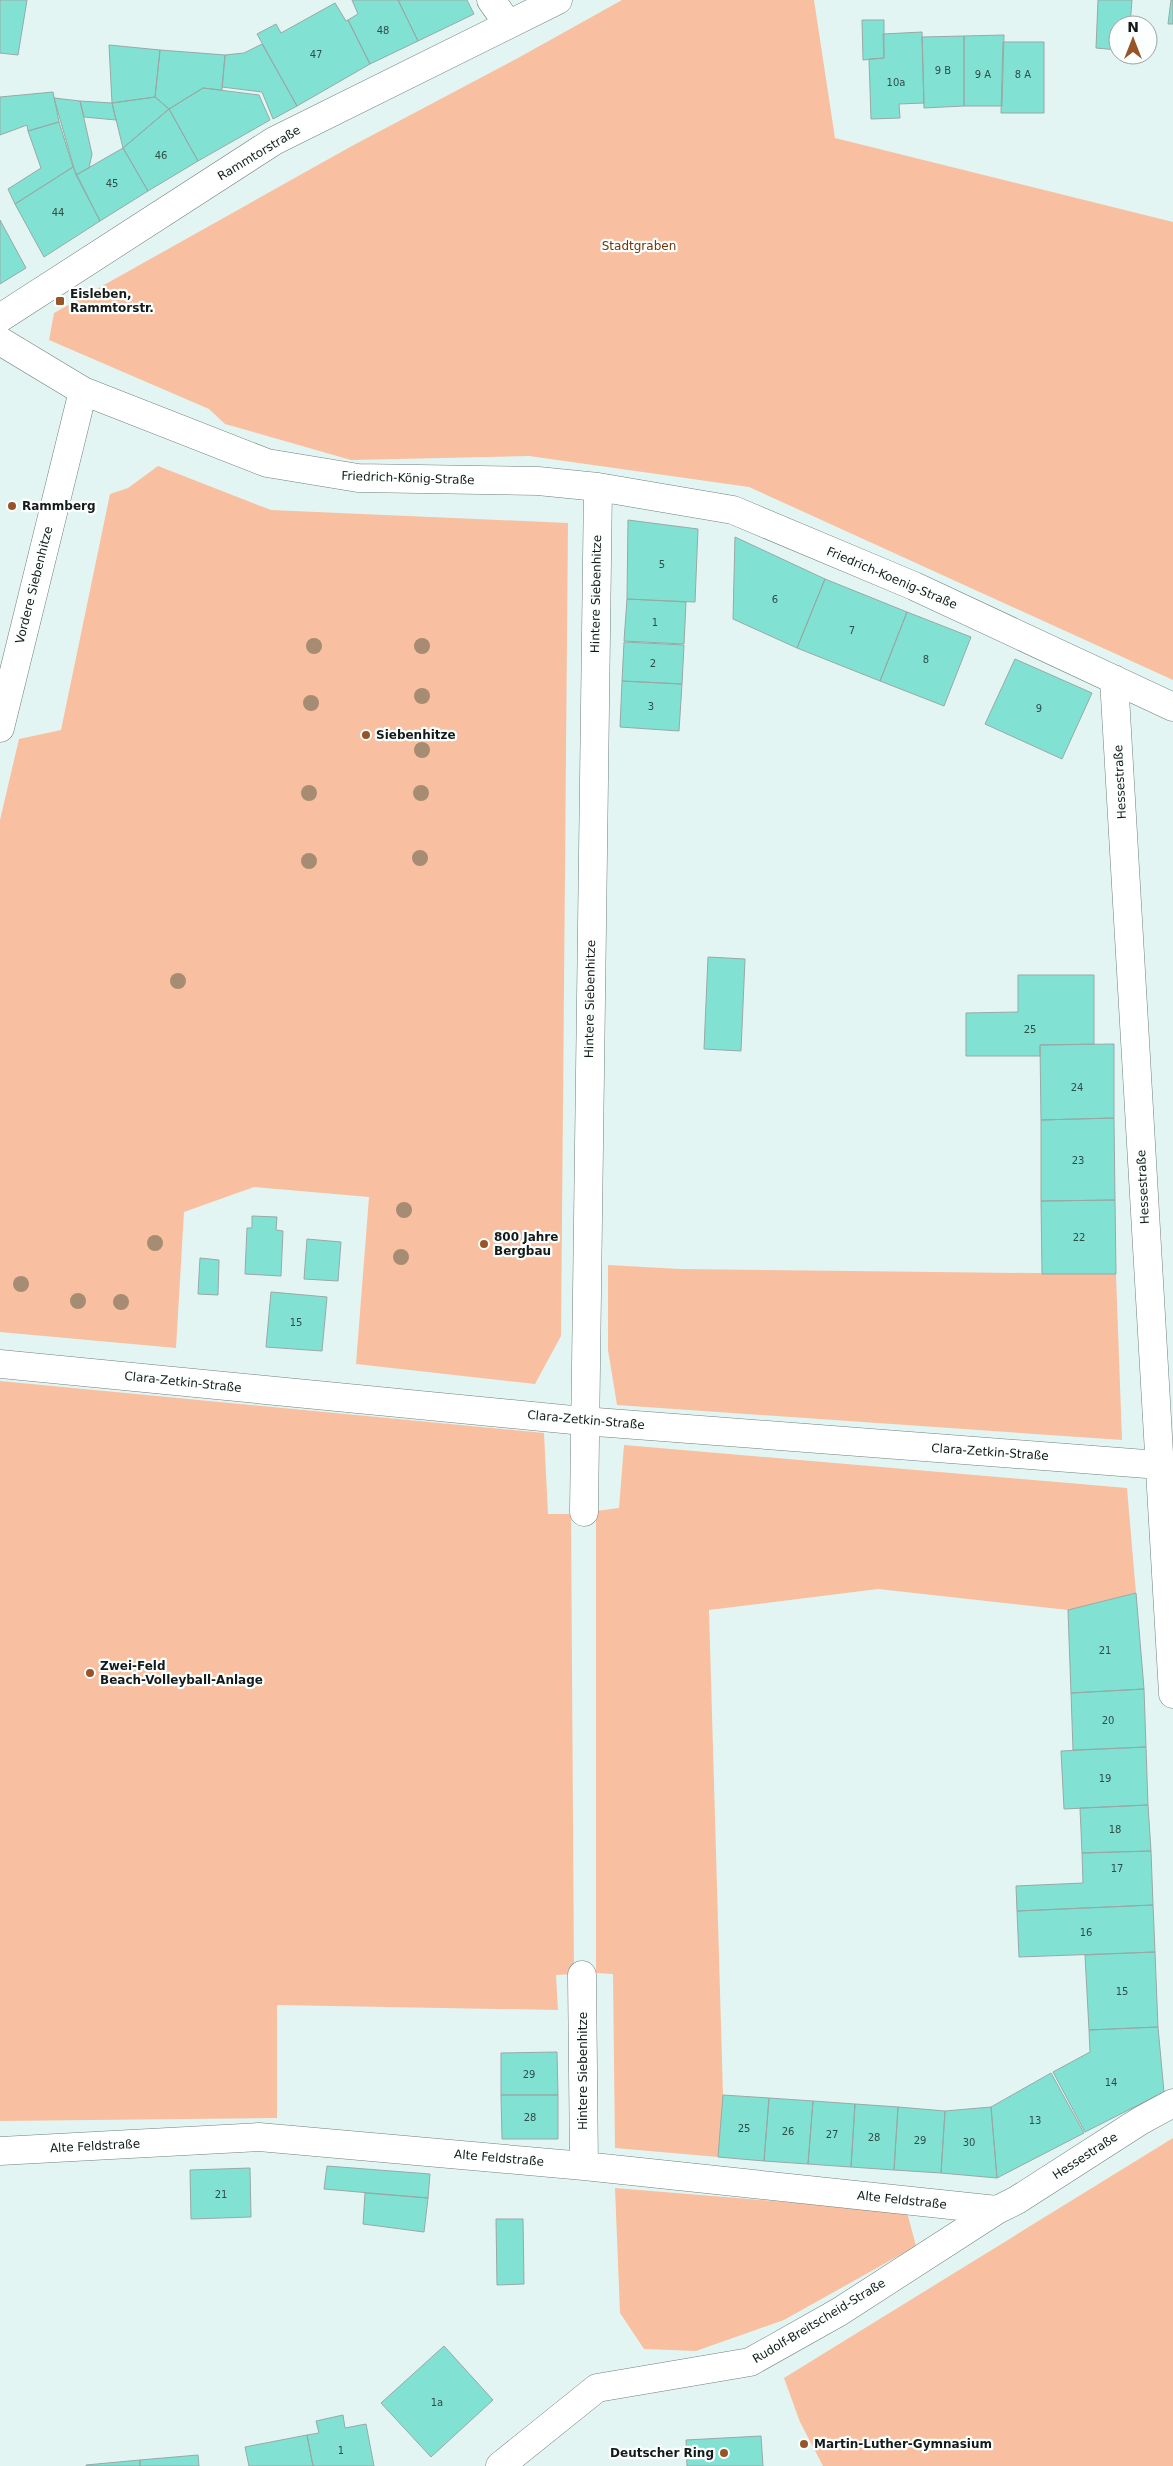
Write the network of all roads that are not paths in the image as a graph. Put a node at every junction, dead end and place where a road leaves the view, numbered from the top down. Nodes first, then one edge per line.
1 (491, 0) edge
2 (558, 0) edge
3 (508, 24) junction
4 (0, 318) edge
5 (0, 341) edge
6 (83, 391) junction
7 (598, 487) junction
8 (1114, 679) junction
9 (1173, 707) edge
10 (0, 728) edge
11 (0, 1364) edge
12 (583, 1421) junction
13 (1166, 1466) edge
14 (584, 1512) dead end
15 (1173, 1694) edge
16 (582, 1976) dead end
17 (1173, 2103) edge
18 (0, 2151) edge
19 (584, 2166) junction
20 (997, 2210) junction
21 (500, 2466) edge

1 - 3 street
2 - 3 street, Rammtorstraße
3 - 4 street, Rammtorstraße
5 - 6 street
6 - 7 street, Friedrich-König-Straße
6 - 10 street, Vordere Siebenhitze
7 - 8 street, Friedrich-Koenig-Straße
7 - 12 street, Hintere Siebenhitze
8 - 9 street, Friedrich-Koenig-Straße
8 - 13 street, Hessestraße
11 - 12 street, Clara-Zetkin-Straße
12 - 13 street, Clara-Zetkin-Straße
12 - 14 street, Hintere Siebenhitze
13 - 15 street, Hessestraße
16 - 19 street, Hintere Siebenhitze
17 - 20 street, Hessestraße
18 - 19 street, Alte Feldstraße
19 - 20 street, Alte Feldstraße
20 - 21 street, Rudolf-Breitscheid-Straße

